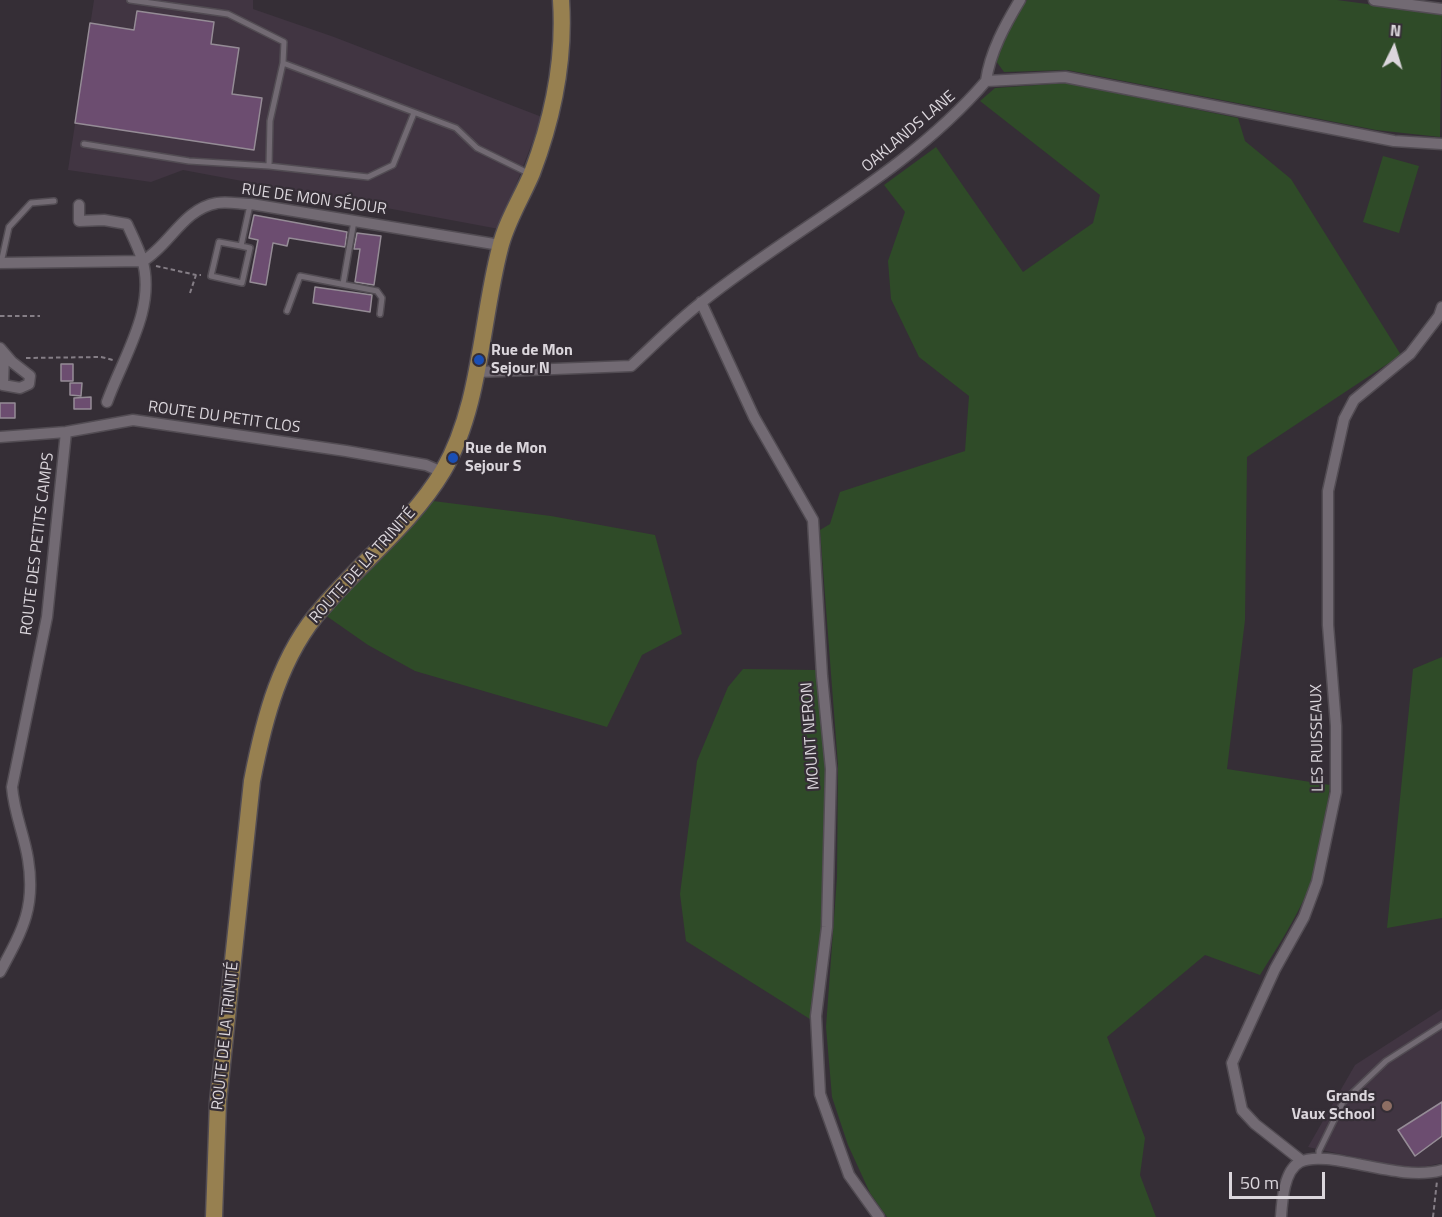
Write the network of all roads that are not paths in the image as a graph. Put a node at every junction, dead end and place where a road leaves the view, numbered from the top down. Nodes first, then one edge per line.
1 (130, 0) edge
2 (561, 0) edge
3 (1020, 0) edge
4 (1374, 0) edge
5 (1442, 9) edge
6 (283, 63) junction
7 (986, 81) junction
8 (414, 113) junction
9 (84, 144) dead end
10 (1442, 144) edge
11 (269, 166) junction
12 (531, 174) junction
13 (54, 201) dead end
14 (251, 204) junction
15 (79, 205) dead end
16 (354, 220) junction
17 (500, 245) junction
18 (242, 246) junction
19 (142, 261) junction
20 (1, 263) edge
21 (343, 284) junction
22 (701, 302) junction
23 (1442, 307) edge
24 (287, 311) dead end
25 (380, 314) dead end
26 (2, 351) edge
27 (477, 372) junction
28 (107, 402) dead end
29 (66, 432) junction
30 (0, 437) edge
31 (442, 472) junction
32 (0, 972) edge
33 (1442, 1025) edge
34 (1318, 1158) junction
35 (1302, 1161) junction
36 (1438, 1172) edge
37 (214, 1217) edge
38 (879, 1217) edge
39 (1281, 1217) edge

1 - 6 lane
2 - 12 main road, ROUTE DE LA TRINITÉ
3 - 7 street
4 - 5 street
6 - 8 lane
6 - 11 lane
7 - 10 street
7 - 22 street, OAKLANDS LANE
8 - 11 lane
8 - 12 lane
9 - 11 lane
12 - 17 main road, ROUTE DE LA TRINITÉ
13 - 20 lane
14 - 16 street, RUE DE MON SÉJOUR
14 - 18 lane
14 - 19 street, RUE DE MON SÉJOUR
15 - 19 street
16 - 17 street, RUE DE MON SÉJOUR
16 - 21 lane
17 - 27 main road, ROUTE DE LA TRINITÉ
18 - 18 lane
19 - 20 street
19 - 28 street
21 - 24 lane
21 - 25 lane
22 - 27 street, OAKLANDS LANE
22 - 38 street, MOUNT NERON
23 - 35 street, LES RUISSEAUX
26 - 26 street
27 - 31 main road, ROUTE DE LA TRINITÉ
29 - 30 street, ROUTE DU PETIT CLOS
29 - 31 street, ROUTE DU PETIT CLOS
29 - 32 street, ROUTE DES PETITS CAMPS
31 - 37 main road, ROUTE DE LA TRINITÉ
33 - 34 lane
34 - 35 street
34 - 36 street
35 - 39 street

